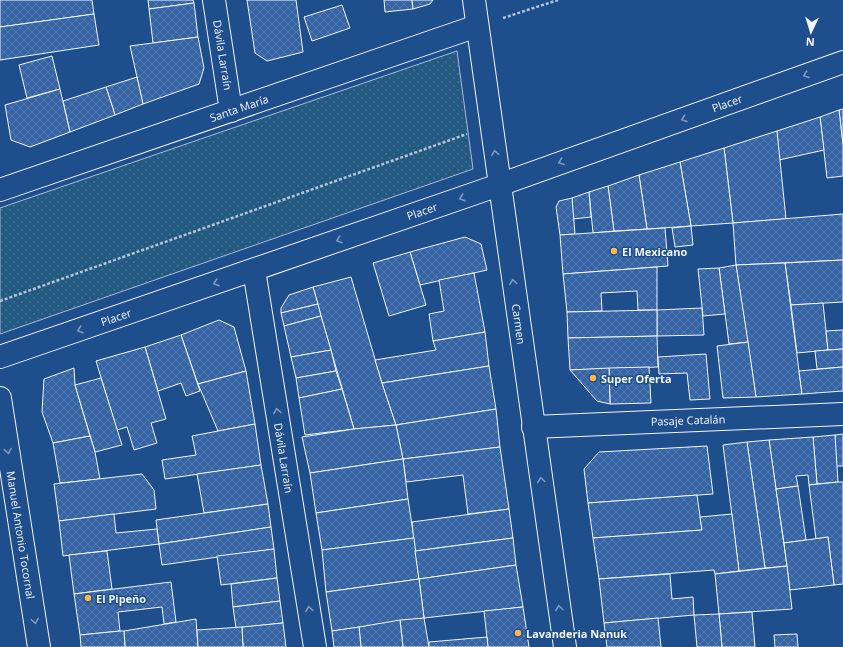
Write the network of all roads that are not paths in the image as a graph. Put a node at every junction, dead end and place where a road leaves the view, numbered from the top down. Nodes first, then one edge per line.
1 (214, 0) edge
2 (474, 0) edge
3 (477, 26) junction
4 (843, 62) edge
5 (231, 111) junction
6 (499, 185) junction
7 (0, 190) edge
8 (254, 270) junction
9 (0, 358) edge
10 (0, 398) edge
11 (843, 414) edge
12 (533, 427) junction
13 (39, 647) edge
14 (315, 647) edge
15 (565, 647) edge

1 - 5 street, Dávila Larraín
2 - 3 street, Carmen
3 - 5 street, Santa María
6 -> 3 street, Carmen
4 -> 6 street, Placer
5 - 7 street, Santa María
6 -> 8 street, Placer
12 -> 6 street, Carmen
8 -> 9 street, Placer
14 -> 8 street, Dávila Larraín
10 -> 13 street, Manuel Antonio Tocornal
11 - 12 street, Pasaje Catalán
15 -> 12 street, Carmen

